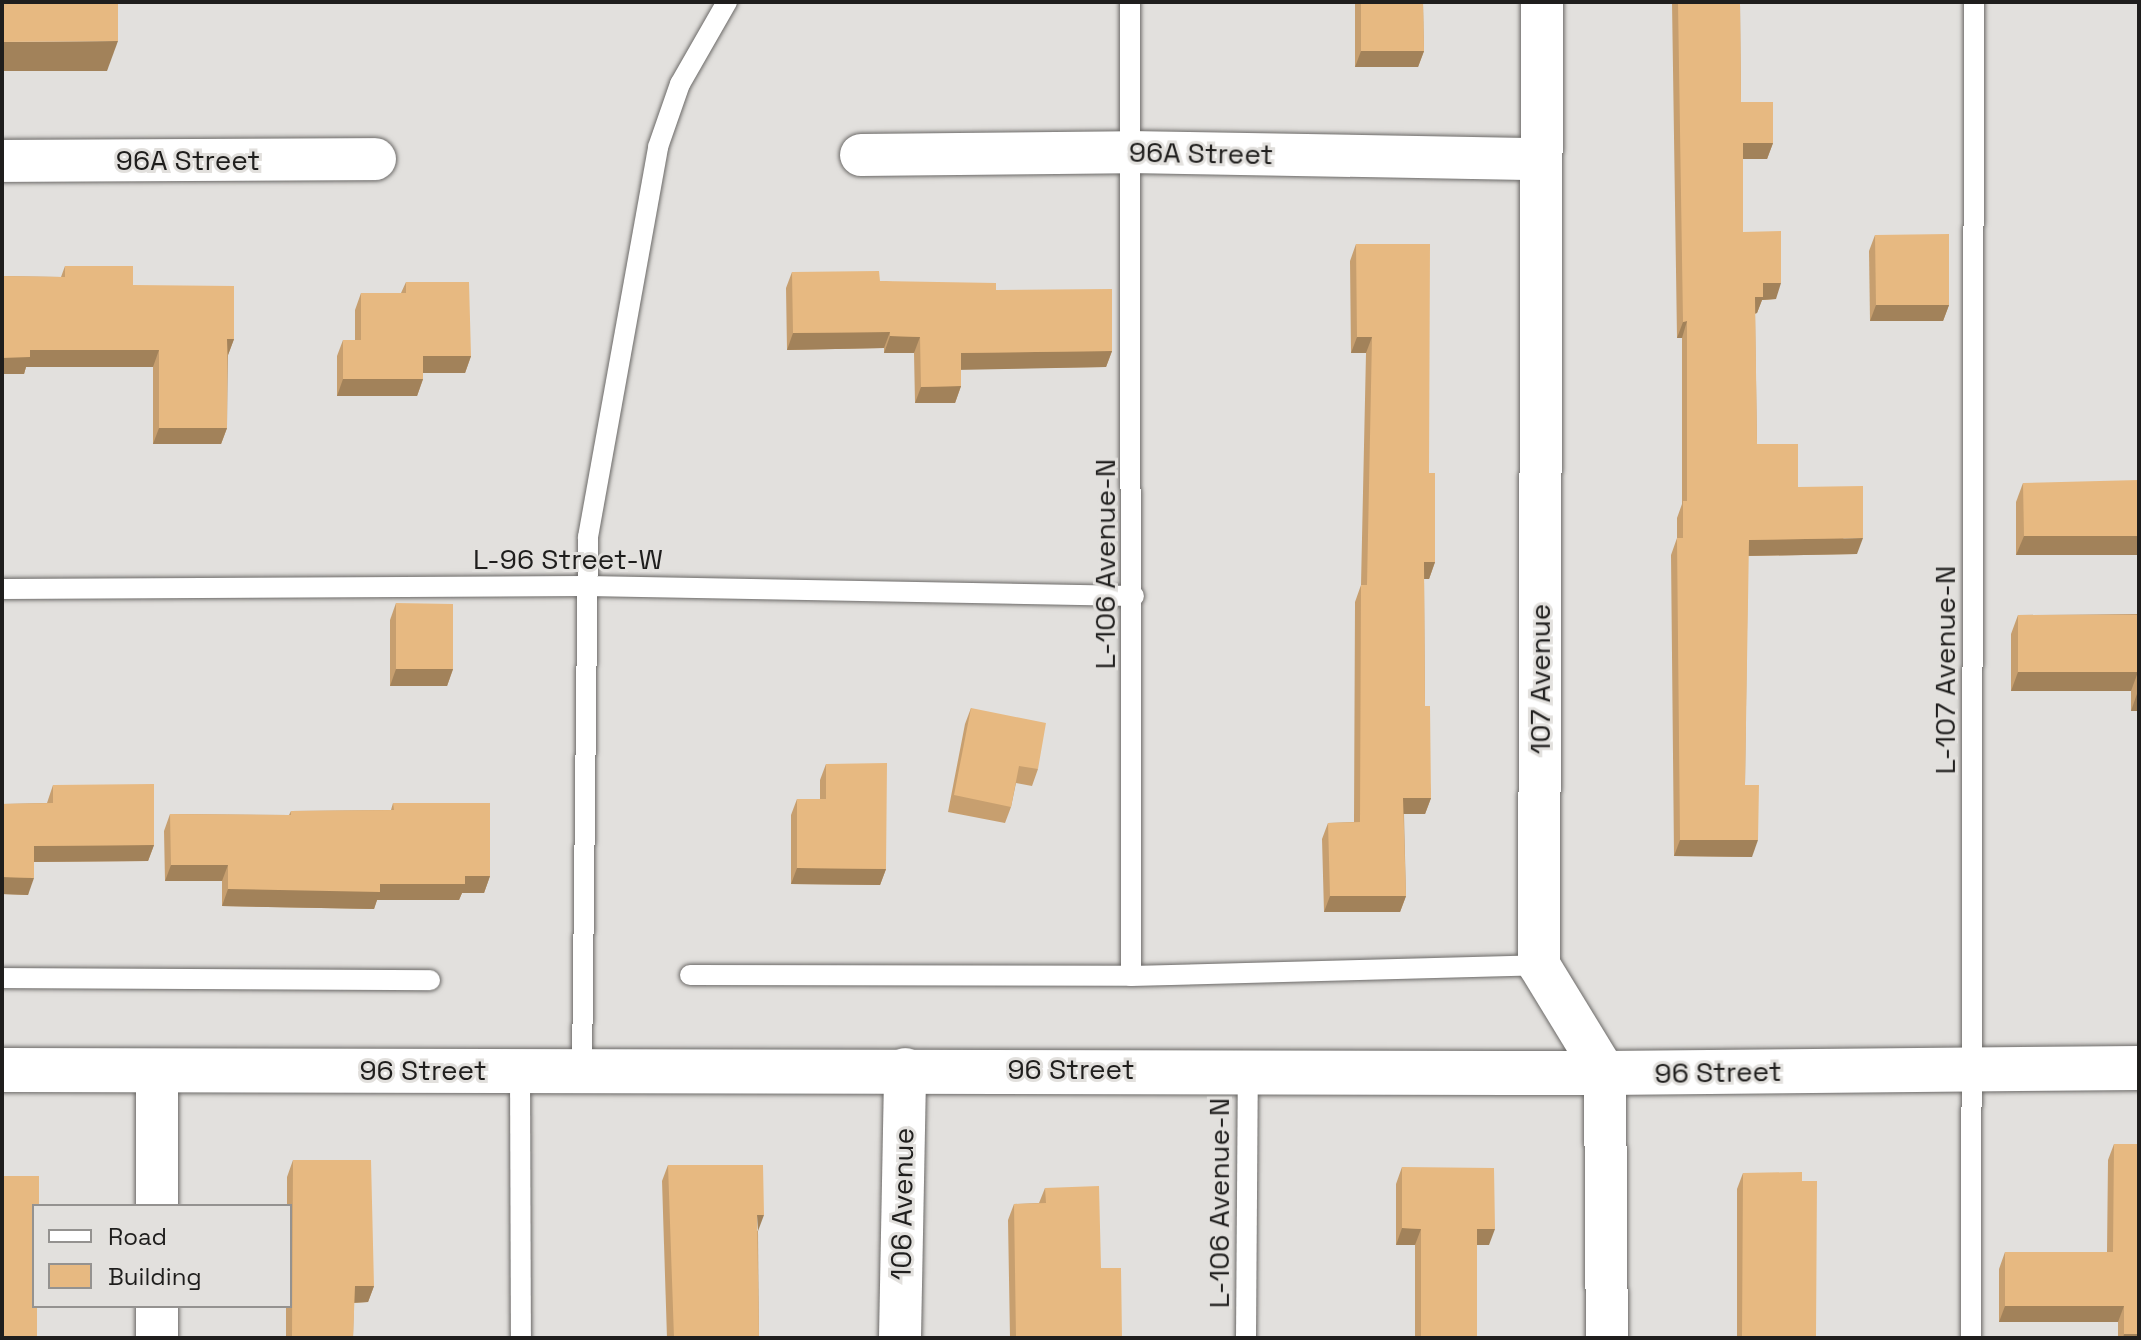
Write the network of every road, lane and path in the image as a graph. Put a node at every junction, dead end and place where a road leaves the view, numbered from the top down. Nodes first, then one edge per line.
1 (727, 2) edge
2 (1130, 2) edge
3 (1542, 2) edge
4 (1974, 2) edge
5 (1129, 152) junction
6 (861, 155) dead end
7 (375, 159) dead end
8 (1541, 159) junction
9 (2, 161) edge
10 (586, 586) junction
11 (2, 589) edge
12 (1134, 596) junction
13 (1539, 965) junction
14 (690, 975) dead end
15 (1131, 976) junction
16 (2, 978) edge
17 (430, 980) dead end
18 (1971, 1068) junction
19 (2139, 1068) edge
20 (905, 1069) junction
21 (1248, 1069) junction
22 (2, 1070) edge
23 (157, 1070) junction
24 (520, 1070) junction
25 (582, 1070) junction
26 (1605, 1073) junction
27 (157, 1204) edge
28 (157, 1308) edge
29 (157, 1338) edge
30 (521, 1338) edge
31 (900, 1338) edge
32 (1246, 1338) edge
33 (1607, 1338) edge
34 (1971, 1338) edge

1 - 10 lane
2 - 5 lane
3 - 8 street, 107 Avenue
4 - 18 lane, L-107 Avenue-N
5 - 6 street, 96A Street
5 - 8 street, 96A Street
5 - 12 lane, L-106 Avenue-N
7 - 9 street, 96A Street
8 - 13 street, 107 Avenue
10 - 11 lane, L-96 Street-W
10 - 12 lane, L-96 Street-W
10 - 25 lane
12 - 15 lane, L-106 Avenue-N
13 - 15 lane
13 - 26 street
14 - 15 lane
16 - 17 lane
18 - 19 street, 96 Street
18 - 26 street, 96 Street
18 - 34 lane, L-107 Avenue-N
20 - 21 street, 96 Street
20 - 25 street, 96 Street
20 - 31 street, 106 Avenue
21 - 26 street, 96 Street
21 - 32 lane, L-106 Avenue-N
22 - 23 street, 96 Street
23 - 24 street, 96 Street
23 - 27 street
24 - 25 street, 96 Street
24 - 30 lane
26 - 33 street
28 - 29 street

